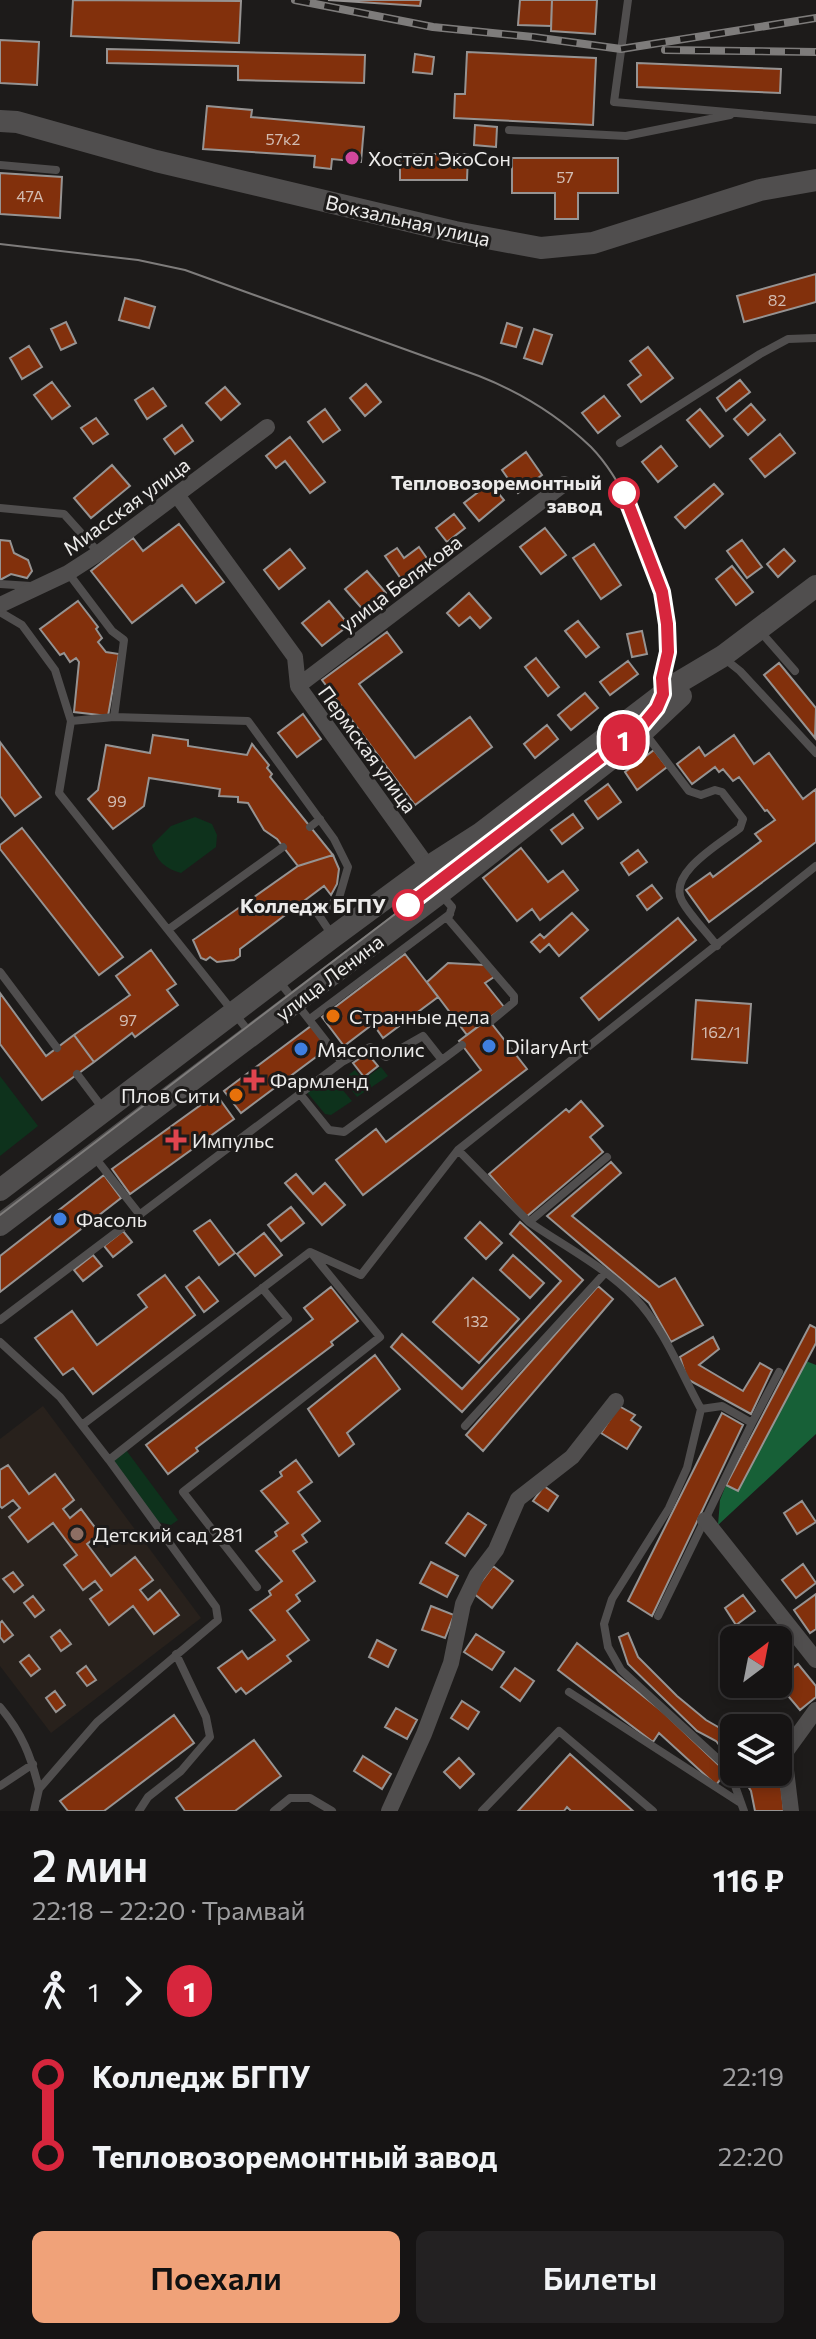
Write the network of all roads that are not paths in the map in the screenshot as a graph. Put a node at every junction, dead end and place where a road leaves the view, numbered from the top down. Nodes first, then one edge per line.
1 (628, 0) edge
2 (742, 113) junction
3 (816, 120) edge
4 (0, 121) edge
5 (509, 130) dead end
6 (0, 165) edge
7 (56, 170) dead end
8 (816, 180) edge
9 (816, 338) edge
10 (267, 427) dead end
11 (620, 443) dead end
12 (564, 484) dead end
13 (177, 495) junction
14 (0, 508) edge
15 (99, 553) junction
16 (68, 573) junction
17 (0, 584) edge
18 (36, 586) junction
19 (816, 586) edge
20 (0, 605) edge
21 (0, 612) edge
22 (758, 630) junction
23 (723, 656) junction
24 (795, 671) dead end
25 (298, 686) junction
26 (114, 717) junction
27 (71, 721) junction
28 (644, 731) junction
29 (816, 753) edge
30 (320, 819) junction
31 (310, 827) dead end
32 (283, 847) dead end
33 (816, 866) edge
34 (425, 870) junction
35 (440, 893) junction
36 (450, 914) junction
37 (169, 929) junction
38 (333, 937) junction
39 (717, 946) junction
40 (0, 972) edge
41 (278, 979) junction
42 (303, 1010) junction
43 (233, 1013) junction
44 (490, 1022) dead end
45 (252, 1035) junction
46 (462, 1045) dead end
47 (57, 1048) dead end
48 (442, 1060) junction
49 (342, 1062) junction
50 (77, 1074) dead end
51 (300, 1094) junction
52 (104, 1110) junction
53 (458, 1150) junction
54 (607, 1157) dead end
55 (100, 1164) dead end
56 (0, 1190) edge
57 (140, 1215) junction
58 (529, 1222) junction
59 (0, 1225) edge
60 (310, 1252) junction
61 (605, 1273) junction
62 (262, 1288) junction
63 (0, 1320) edge
64 (0, 1342) edge
65 (779, 1372) dead end
66 (616, 1401) dead end
67 (701, 1409) junction
68 (752, 1423) junction
69 (82, 1425) junction
70 (465, 1426) dead end
71 (109, 1460) junction
72 (705, 1520) junction
73 (257, 1587) dead end
74 (658, 1616) dead end
75 (176, 1654) junction
76 (816, 1660) edge
77 (569, 1692) dead end
78 (0, 1707) edge
79 (816, 1710) edge
80 (33, 1764) junction
81 (0, 1786) edge
82 (39, 1789) junction
83 (742, 1807) edge
84 (34, 1811) edge
85 (139, 1811) edge
86 (274, 1811) edge
87 (332, 1811) edge
88 (389, 1811) edge
89 (482, 1811) edge
90 (653, 1811) edge
91 (791, 1811) edge

1 - 2 lane
2 - 3 lane
2 - 5 lane
4 - 8 street, Вокзальная улица
6 - 7 lane
9 - 11 lane
10 - 13 street, Миасская улица
12 - 25 street, улица Белякова
13 - 15 street, Миасская улица
13 - 25 street, Пермская улица
14 - 15 lane
15 - 16 street, Миасская улица
16 - 18 street, Миасская улица
16 - 26 lane
17 - 18 lane
18 - 20 street, Миасская улица
19 - 22 street, улица Ленина
21 - 27 lane
22 - 23 street, улица Ленина
22 - 24 lane
23 - 28 street, улица Ленина
23 - 29 lane
23 - 34 street, улица Ленина
25 - 34 street, Пермская улица
26 - 27 lane
26 - 30 lane
27 - 37 lane
28 - 35 street, улица Ленина
28 - 39 lane
30 - 31 lane
30 - 38 lane
32 - 37 lane
33 - 39 lane
34 - 35 lane
34 - 38 street, улица Ленина
35 - 36 lane
35 - 42 street, улица Ленина
36 - 42 lane
36 - 44 lane
37 - 43 lane
38 - 41 street, улица Ленина
39 - 53 lane
40 - 47 lane
41 - 42 lane
41 - 43 street, улица Ленина
42 - 45 street, улица Ленина
42 - 49 lane
43 - 45 lane
43 - 52 street, улица Ленина
45 - 59 street, улица Ленина
46 - 48 lane
48 - 49 lane
48 - 51 lane
49 - 51 lane
50 - 52 lane
51 - 57 lane
52 - 56 street, улица Ленина
53 - 58 lane
53 - 60 lane
54 - 58 lane
55 - 57 lane
57 - 63 lane
58 - 61 lane
60 - 62 lane
60 - 73 lane
61 - 67 lane
61 - 70 lane
62 - 69 lane
62 - 71 lane
64 - 69 lane
65 - 68 lane
66 - 88 street
67 - 68 lane
67 - 83 lane
68 - 72 lane
69 - 71 lane
71 - 75 lane
72 - 74 lane
72 - 76 street
75 - 82 lane
75 - 85 lane
77 - 83 lane
78 - 80 lane
79 - 91 street
80 - 81 lane
80 - 82 lane
82 - 84 lane
86 - 87 lane
89 - 90 lane

